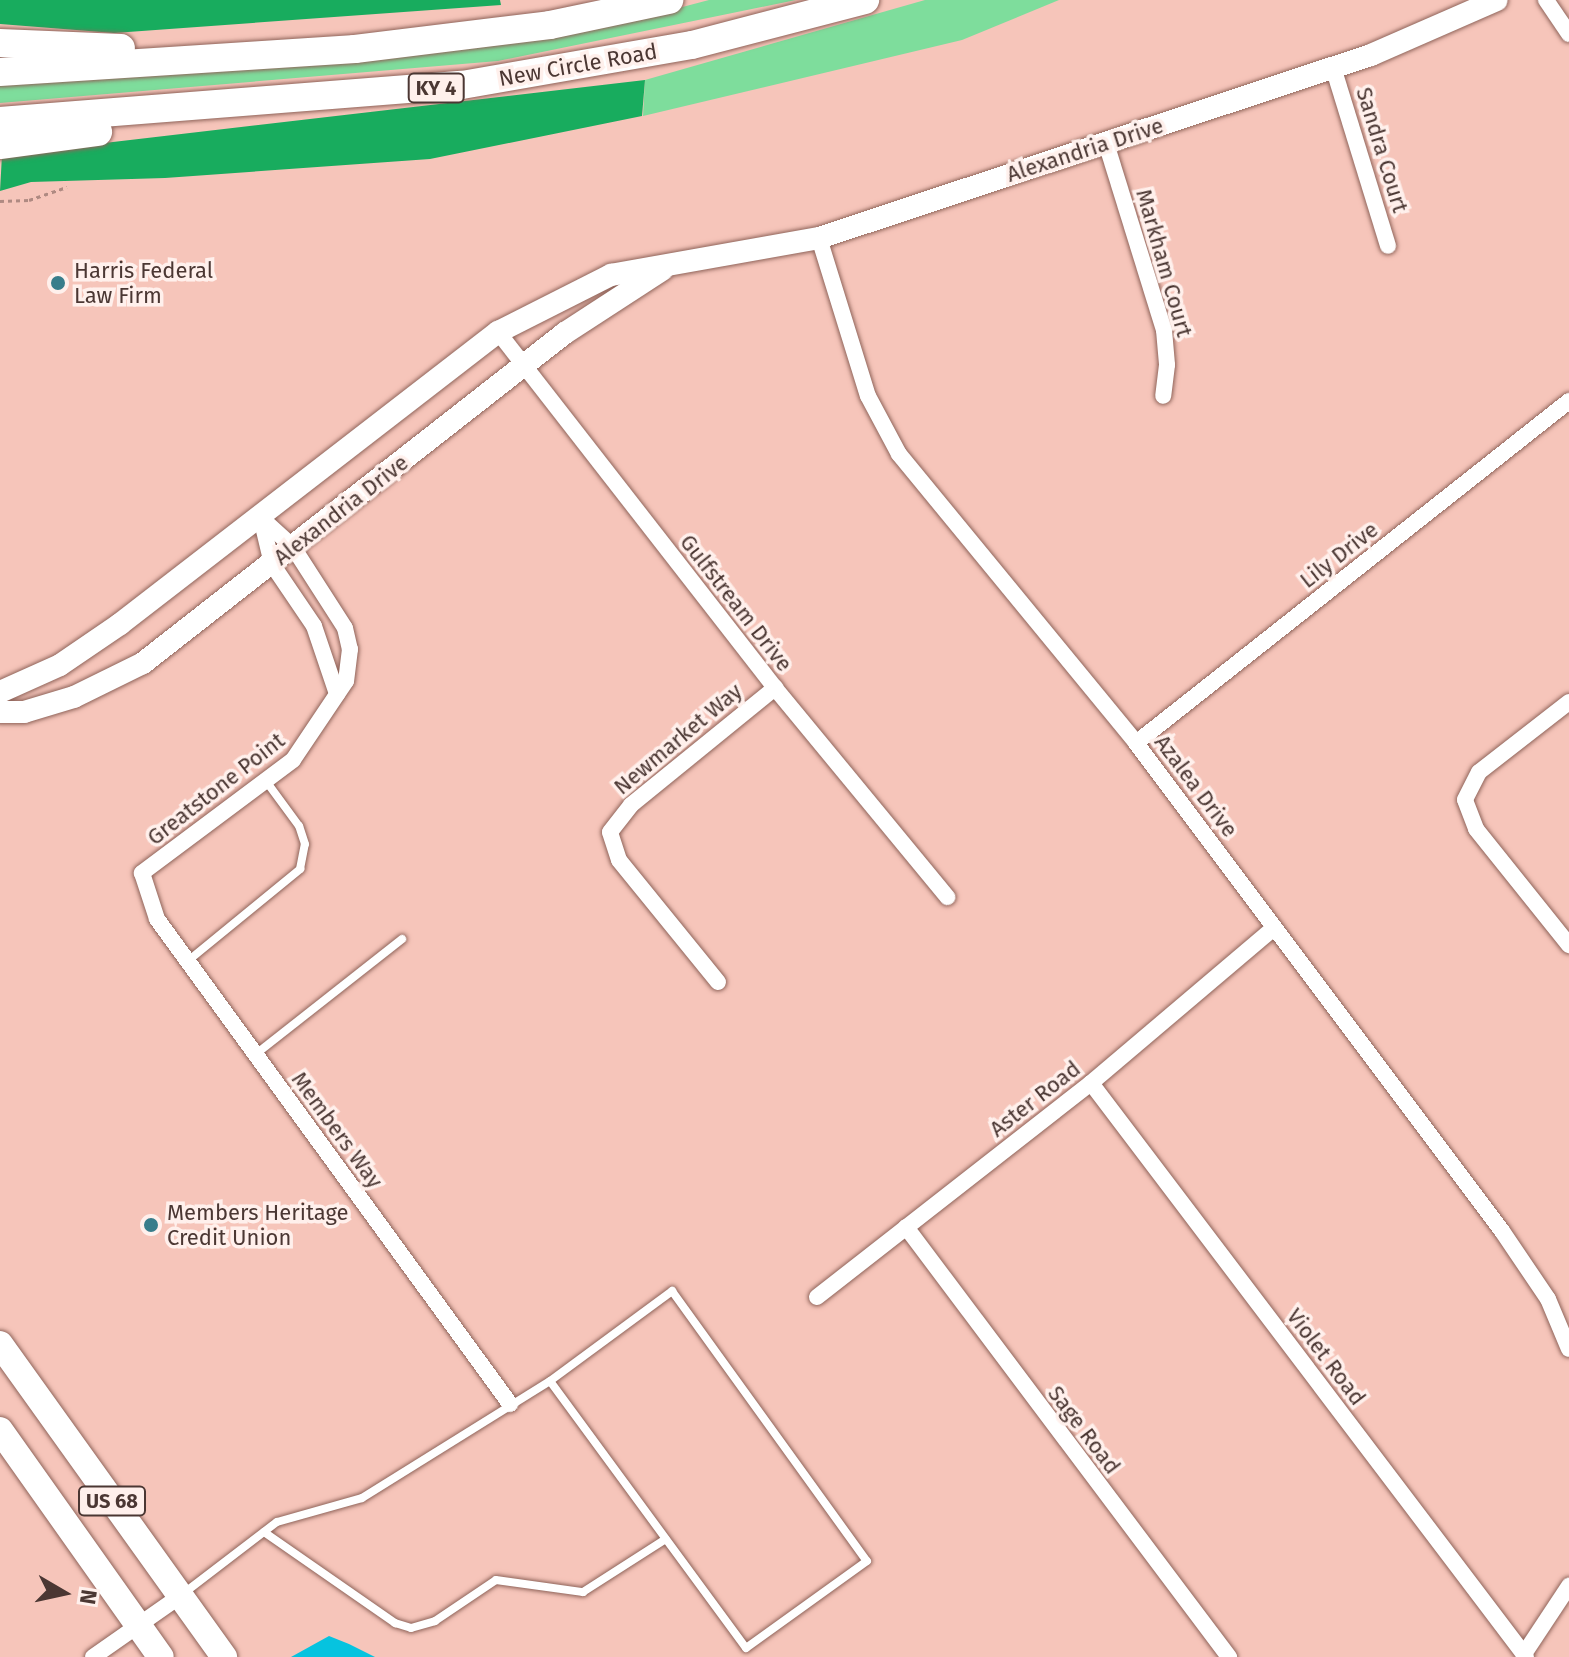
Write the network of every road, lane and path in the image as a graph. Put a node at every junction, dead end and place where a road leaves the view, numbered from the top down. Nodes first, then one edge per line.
1 (669, 0) edge
2 (865, 0) edge
3 (1497, 0) edge
4 (1546, 0) edge
5 (1569, 34) edge
6 (0, 43) edge
7 (302, 53) junction
8 (1333, 67) junction
9 (0, 72) edge
10 (384, 94) junction
11 (0, 121) edge
12 (1106, 143) junction
13 (0, 145) edge
14 (67, 187) dead end
15 (0, 201) edge
16 (819, 238) junction
17 (1388, 246) dead end
18 (663, 269) junction
19 (498, 332) junction
20 (524, 364) junction
21 (1163, 396) dead end
22 (1569, 401) edge
23 (260, 517) junction
24 (293, 547) junction
25 (272, 564) junction
26 (775, 688) junction
27 (0, 692) edge
28 (337, 694) junction
29 (1569, 702) edge
30 (0, 712) edge
31 (1136, 743) junction
32 (266, 781) junction
33 (142, 873) joint
34 (947, 897) dead end
35 (1274, 928) junction
36 (402, 939) dead end
37 (1569, 945) edge
38 (189, 960) junction
39 (718, 982) dead end
40 (255, 1054) junction
41 (1091, 1083) junction
42 (906, 1227) junction
43 (817, 1297) dead end
44 (0, 1344) edge
45 (1569, 1349) edge
46 (550, 1381) junction
47 (510, 1404) junction
48 (0, 1430) edge
49 (264, 1532) junction
50 (666, 1539) junction
51 (1569, 1586) edge
52 (180, 1596) junction
53 (137, 1625) junction
54 (748, 1653) edge
55 (1525, 1655) edge
56 (93, 1657) edge
57 (161, 1657) edge
58 (224, 1657) edge
59 (1229, 1657) edge

1 - 7 highway, New Circle Road / KY 4
2 - 10 highway, New Circle Road / KY 4
3 - 8 street, Alexandria Drive
4 - 5 street
6 - 7 highway
7 - 9 highway, New Circle Road / KY 4
8 - 12 street, Alexandria Drive
8 - 17 street, Sandra Court
10 - 11 highway, New Circle Road / KY 4
10 - 13 highway
12 - 16 street, Alexandria Drive
12 - 21 street, Markham Court
14 - 15 path
16 - 18 street, Alexandria Drive
16 - 31 street, Azalea Drive
18 - 19 street, Alexandria Drive
18 - 20 street, Alexandria Drive
19 - 20 street, Gulfstream Drive
19 - 23 street, Alexandria Drive
20 - 24 street, Alexandria Drive
20 - 26 street, Gulfstream Drive
22 - 31 street, Lily Drive
23 - 24 street, Greatstone Point
23 - 25 street
23 - 27 street, Alexandria Drive
24 - 25 street, Alexandria Drive
24 - 28 street, Greatstone Point
25 - 28 street
25 - 30 street, Alexandria Drive
26 - 34 street, Gulfstream Drive
26 - 39 street, Newmarket Way
28 - 32 street, Greatstone Point
29 - 37 street
31 - 35 street, Azalea Drive
32 - 33 street, Greatstone Point
32 - 38 lane
33 - 38 street, Members Way
35 - 41 street, Aster Road
35 - 45 street, Azalea Drive
36 - 40 lane
38 - 40 street, Members Way
40 - 47 street, Members Way
41 - 42 street, Aster Road
41 - 55 street, Violet Road
42 - 43 street, Aster Road
42 - 59 street, Sage Road
44 - 52 main road, US 68
46 - 47 lane
46 - 50 lane
46 - 54 lane
47 - 49 lane
48 - 53 main road, US 68
49 - 50 lane
49 - 52 lane
50 - 54 lane
51 - 55 street
52 - 53 street
52 - 58 main road, US 68
53 - 56 street
53 - 57 main road, US 68

